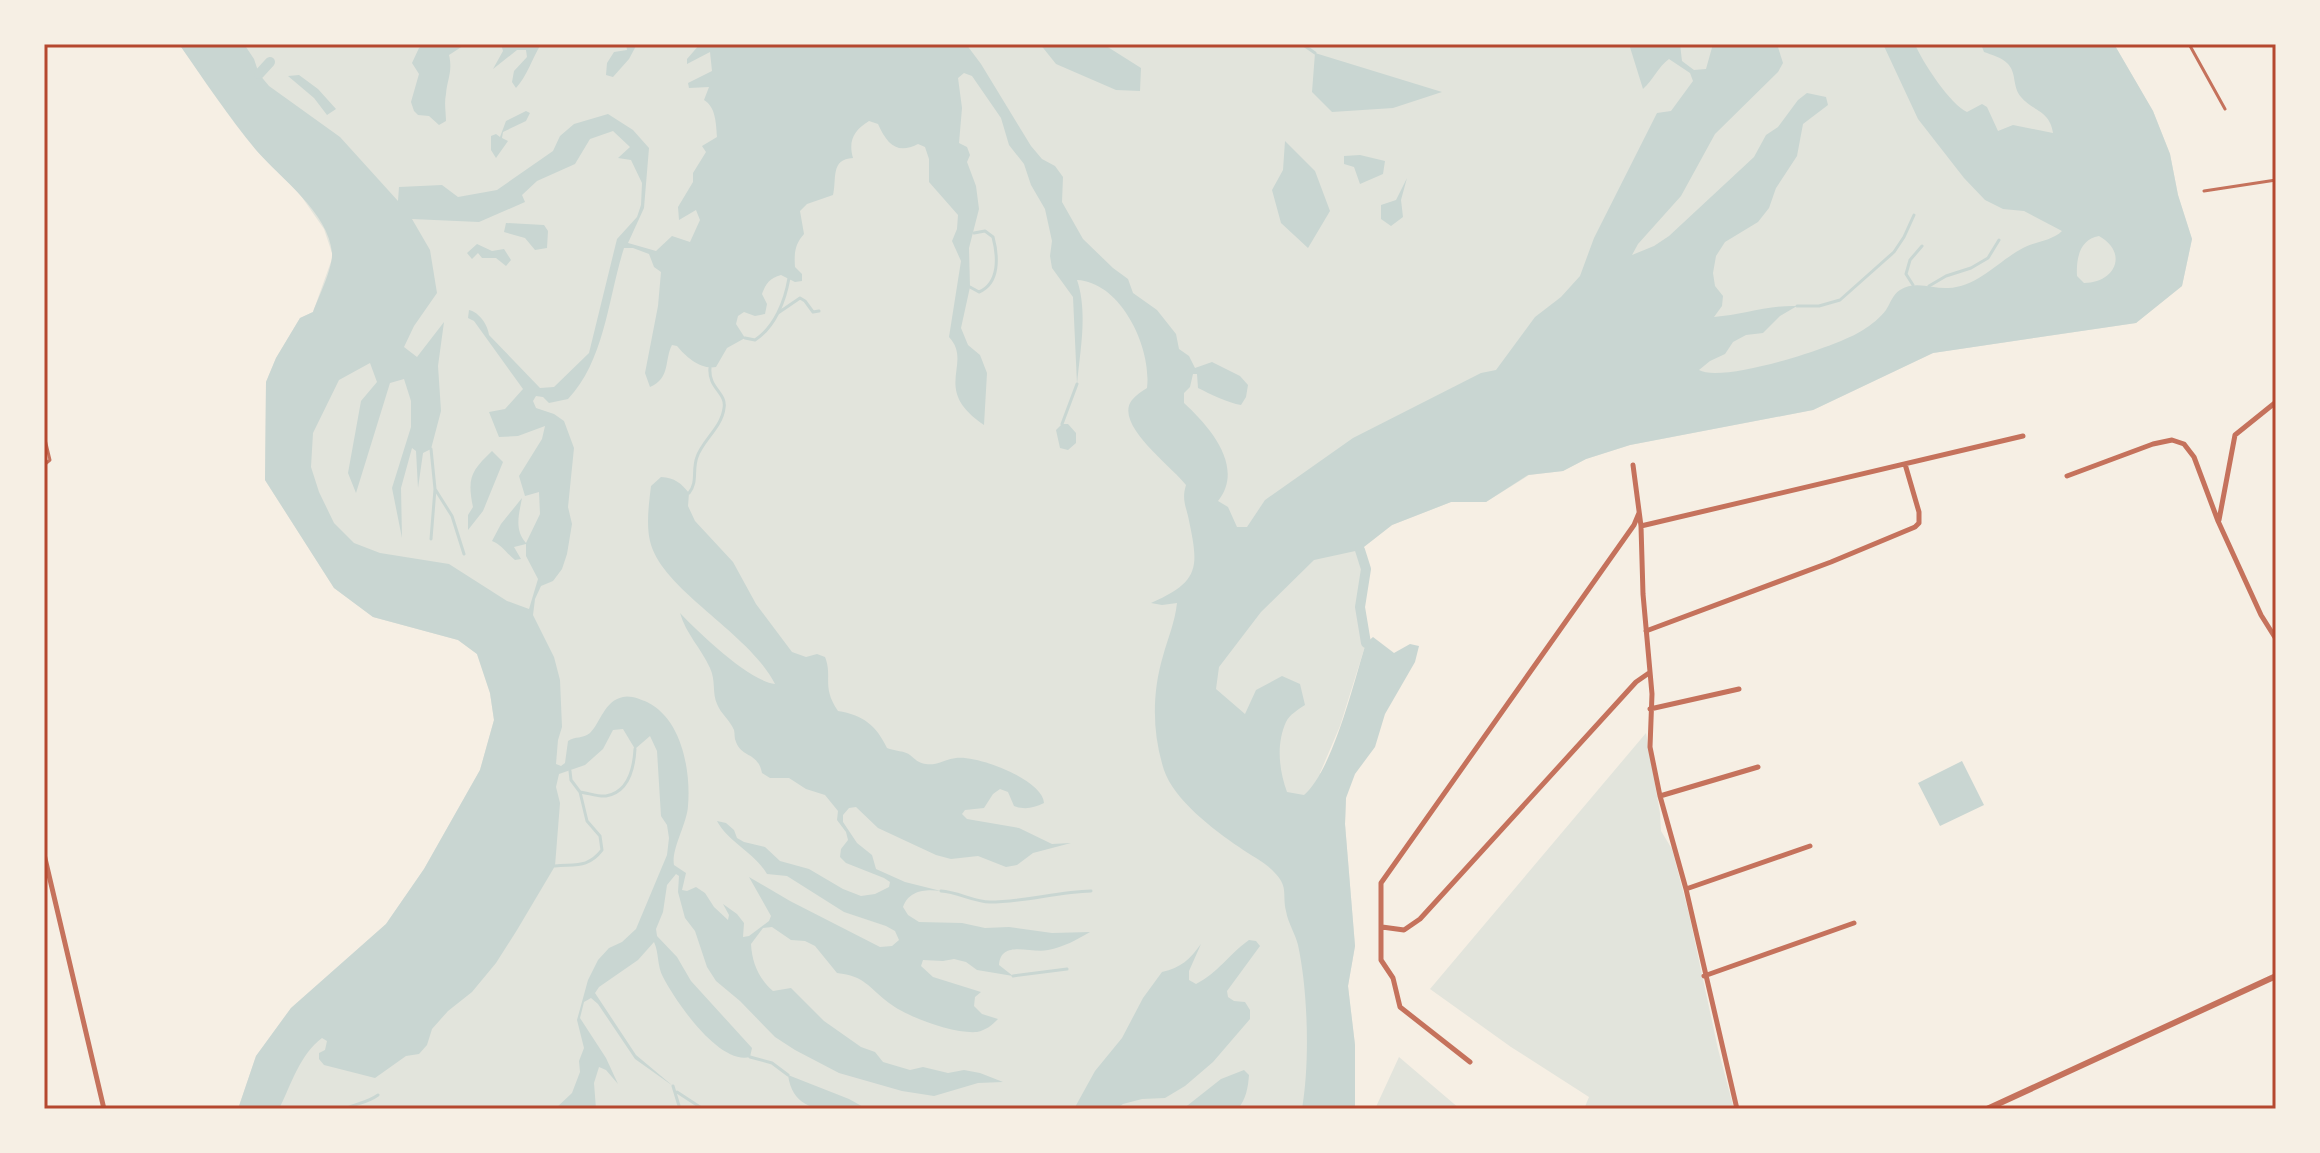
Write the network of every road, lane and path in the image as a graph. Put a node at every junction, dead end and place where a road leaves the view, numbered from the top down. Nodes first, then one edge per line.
1 (2189, 44) edge
2 (2225, 109) dead end
3 (2276, 180) edge
4 (2204, 191) dead end
5 (2276, 402) edge
6 (44, 435) edge
7 (2023, 436) dead end
8 (1905, 464) junction
9 (44, 465) edge
10 (1633, 465) dead end
11 (2067, 476) dead end
12 (1639, 513) junction
13 (2218, 521) junction
14 (1641, 526) junction
15 (1646, 631) junction
16 (2276, 639) edge
17 (1649, 673) junction
18 (1739, 689) dead end
19 (1650, 709) junction
20 (1758, 767) dead end
21 (1660, 796) junction
22 (1810, 846) dead end
23 (44, 854) edge
24 (1686, 889) junction
25 (1854, 923) dead end
26 (1382, 927) junction
27 (1704, 976) junction
28 (2276, 976) edge
29 (1470, 1062) dead end
30 (104, 1109) edge
31 (1737, 1109) edge
32 (1987, 1109) edge

1 - 2 lane
3 - 4 lane
5 - 13 street
6 - 9 lane
7 - 8 street
8 - 14 street
8 - 15 street
10 - 12 street
11 - 13 street
12 - 14 street
12 - 26 street
13 - 16 street
14 - 15 street
15 - 17 street
17 - 19 street
17 - 26 street
18 - 19 street
19 - 21 street
20 - 21 street
21 - 24 street
22 - 24 street
23 - 30 street
24 - 27 street
25 - 27 street
26 - 29 street
27 - 31 street
28 - 32 street

